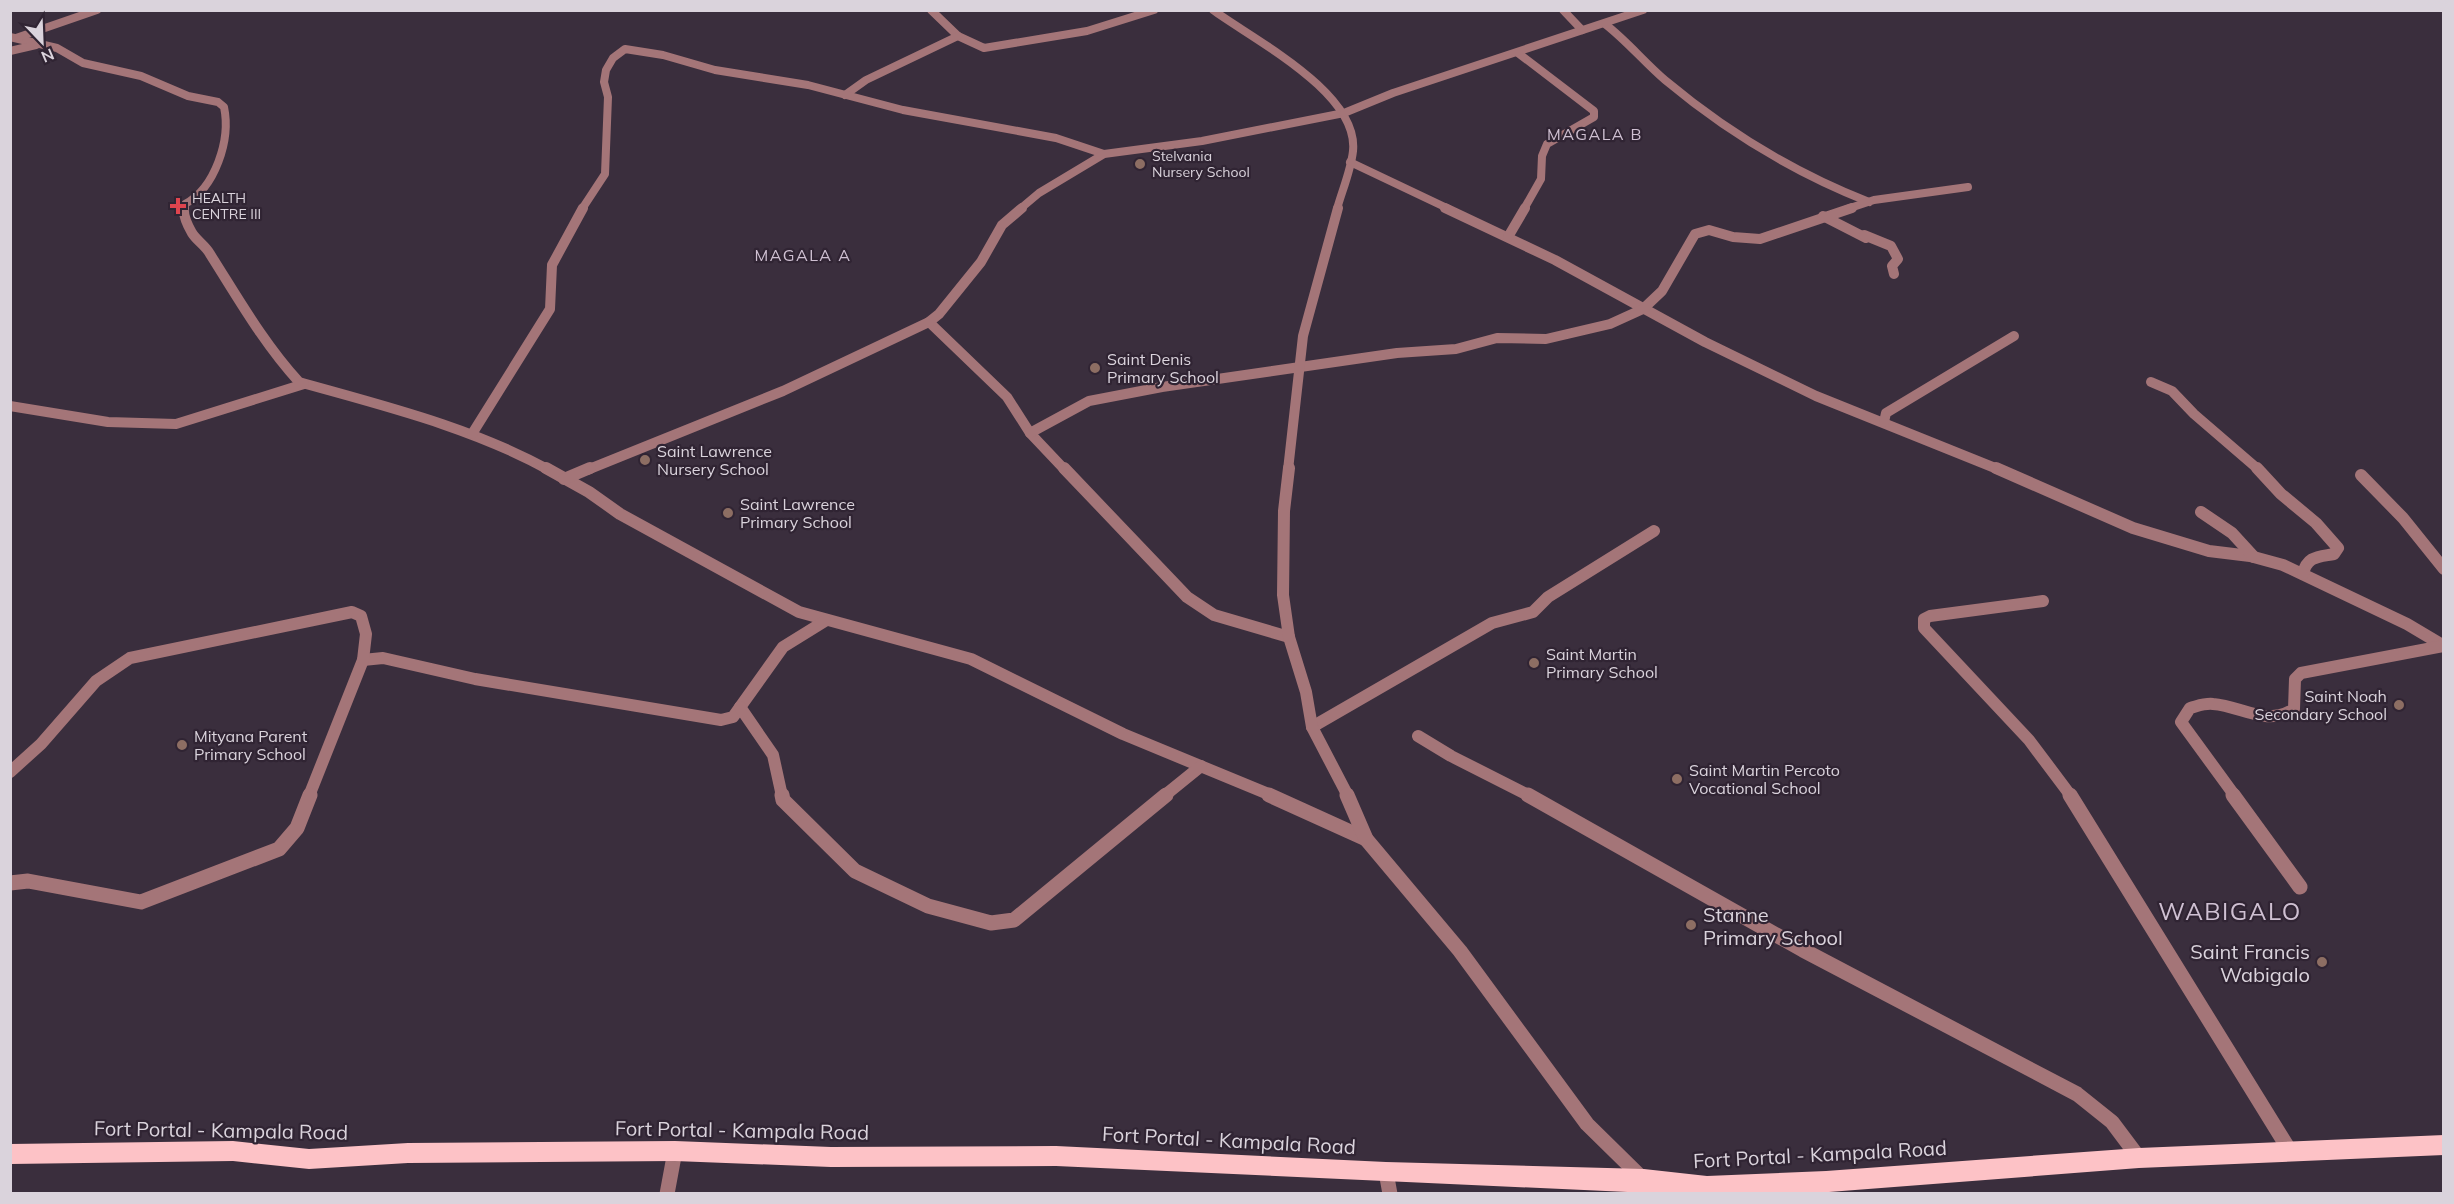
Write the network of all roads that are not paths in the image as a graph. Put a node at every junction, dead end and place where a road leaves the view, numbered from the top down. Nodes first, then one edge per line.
1 (98, 10) edge
2 (931, 10) edge
3 (1154, 10) edge
4 (1213, 10) edge
5 (1563, 10) edge
6 (1643, 10) edge
7 (1605, 24) junction
8 (1582, 30) junction
9 (958, 36) junction
10 (13, 37) edge
11 (38, 44) junction
12 (10, 51) edge
13 (1518, 52) junction
14 (845, 95) junction
15 (1344, 113) junction
16 (1104, 154) junction
17 (1350, 162) junction
18 (1968, 187) dead end
19 (1869, 202) junction
20 (1823, 216) junction
21 (1508, 237) junction
22 (1894, 274) dead end
23 (1643, 309) junction
24 (929, 322) junction
25 (2014, 336) dead end
26 (1298, 368) junction
27 (2151, 382) dead end
28 (304, 384) junction
29 (10, 406) edge
30 (1884, 422) junction
31 (1030, 433) junction
32 (472, 434) junction
33 (2361, 475) dead end
34 (564, 479) junction
35 (2202, 512) dead end
36 (1654, 531) dead end
37 (2254, 557) junction
38 (2444, 569) edge
39 (2303, 574) junction
40 (2043, 601) dead end
41 (825, 621) junction
42 (1289, 637) junction
43 (2443, 646) edge
44 (363, 660) junction
45 (740, 707) junction
46 (1312, 727) junction
47 (1418, 736) dead end
48 (1201, 766) junction
49 (10, 772) edge
50 (1366, 839) junction
51 (10, 883) edge
52 (2300, 887) dead end
53 (2444, 1145) edge
54 (675, 1151) junction
55 (2290, 1151) junction
56 (10, 1154) edge
57 (2139, 1158) junction
58 (1386, 1172) junction
59 (1644, 1180) junction
60 (1709, 1190) edge
61 (667, 1194) edge
62 (1390, 1194) edge

1 - 10 street
2 - 9 street
3 - 9 street
4 - 15 street
5 - 8 street
6 - 7 street
7 - 8 street
7 - 19 street
8 - 13 street
9 - 14 street
10 - 11 street
11 - 12 street
11 - 28 street
13 - 15 street
13 - 21 street
14 - 16 street
14 - 32 street
15 - 16 street
15 - 17 street
16 - 24 street
17 - 21 street
17 - 26 street
18 - 19 street
19 - 20 street
20 - 22 street
20 - 23 street
21 - 23 street
23 - 26 street
23 - 30 street
24 - 31 street
24 - 34 street
25 - 30 street
26 - 31 street
26 - 42 street
27 - 39 street
28 - 29 street
28 - 32 street
30 - 37 street
31 - 42 street
32 - 34 street
33 - 38 street
34 - 41 street
35 - 37 street
36 - 46 street
37 - 39 street
39 - 43 street
40 - 55 street
41 - 45 street
41 - 48 street
42 - 46 street
43 - 52 street
44 - 45 street
44 - 49 street
44 - 51 street
45 - 48 street
46 - 50 street
47 - 57 street
48 - 50 street
50 - 59 street
53 - 55 main road, Fort Portal - Kampala Road
54 - 56 main road, Fort Portal - Kampala Road
54 - 58 main road, Fort Portal - Kampala Road
54 - 61 street
55 - 57 main road, Fort Portal - Kampala Road
57 - 60 main road, Fort Portal - Kampala Road
58 - 59 main road, Fort Portal - Kampala Road
58 - 62 street
59 - 60 main road, Fort Portal - Kampala Road

